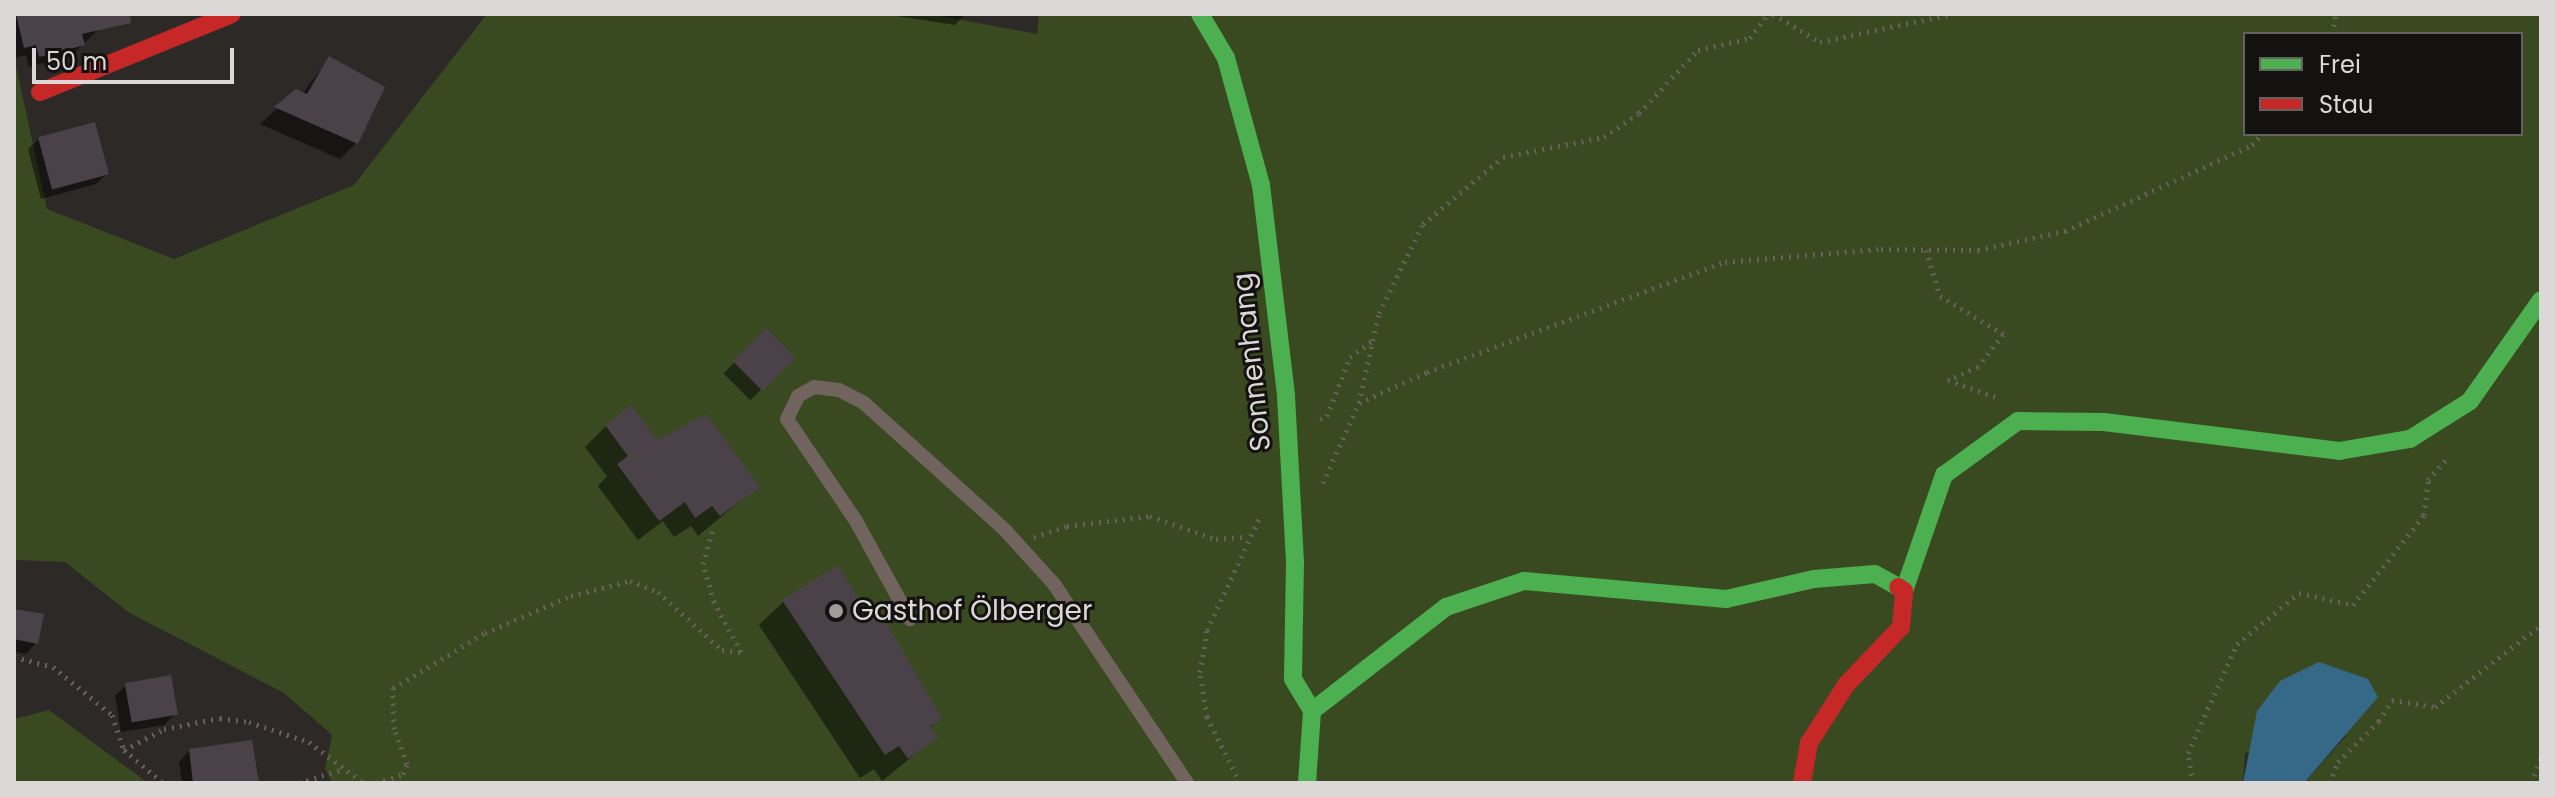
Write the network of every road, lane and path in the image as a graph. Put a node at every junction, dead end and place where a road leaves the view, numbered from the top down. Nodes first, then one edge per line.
1 (232, 14) edge
2 (1200, 14) edge
3 (1770, 14) edge
4 (1952, 14) edge
5 (40, 92) dead end
6 (2260, 136) edge
7 (1926, 250) junction
8 (2541, 300) edge
9 (1373, 340) junction
10 (1359, 403) junction
11 (2033, 421) junction
12 (1288, 436) junction
13 (2451, 452) dead end
14 (1315, 494) dead end
15 (714, 526) dead end
16 (1016, 543) junction
17 (1904, 591) junction
18 (910, 619) dead end
19 (2541, 625) edge
20 (14, 657) edge
21 (1312, 711) junction
22 (124, 750) junction
23 (2541, 758) edge
24 (344, 769) junction
25 (163, 783) edge
26 (299, 783) edge
27 (363, 783) edge
28 (376, 783) edge
29 (1187, 783) edge
30 (1240, 783) edge
31 (1307, 783) edge
32 (1802, 783) edge
33 (2193, 783) edge
34 (2330, 783) edge
35 (2531, 783) edge

1 - 5 street
2 - 12 street, Sonnenhang
3 - 4 path
3 - 9 path
6 - 7 path
7 - 10 path
7 - 11 path
8 - 11 street
9 - 10 path
9 - 12 path
10 - 14 path
11 - 17 street
12 - 21 street, Sonnenhang
13 - 33 path
15 - 28 path
16 - 18 lane
16 - 29 lane
16 - 30 path
17 - 21 street
17 - 32 street
19 - 34 path
20 - 22 path
21 - 31 street
22 - 24 path
22 - 25 path
23 - 35 path
24 - 26 path
24 - 27 path

